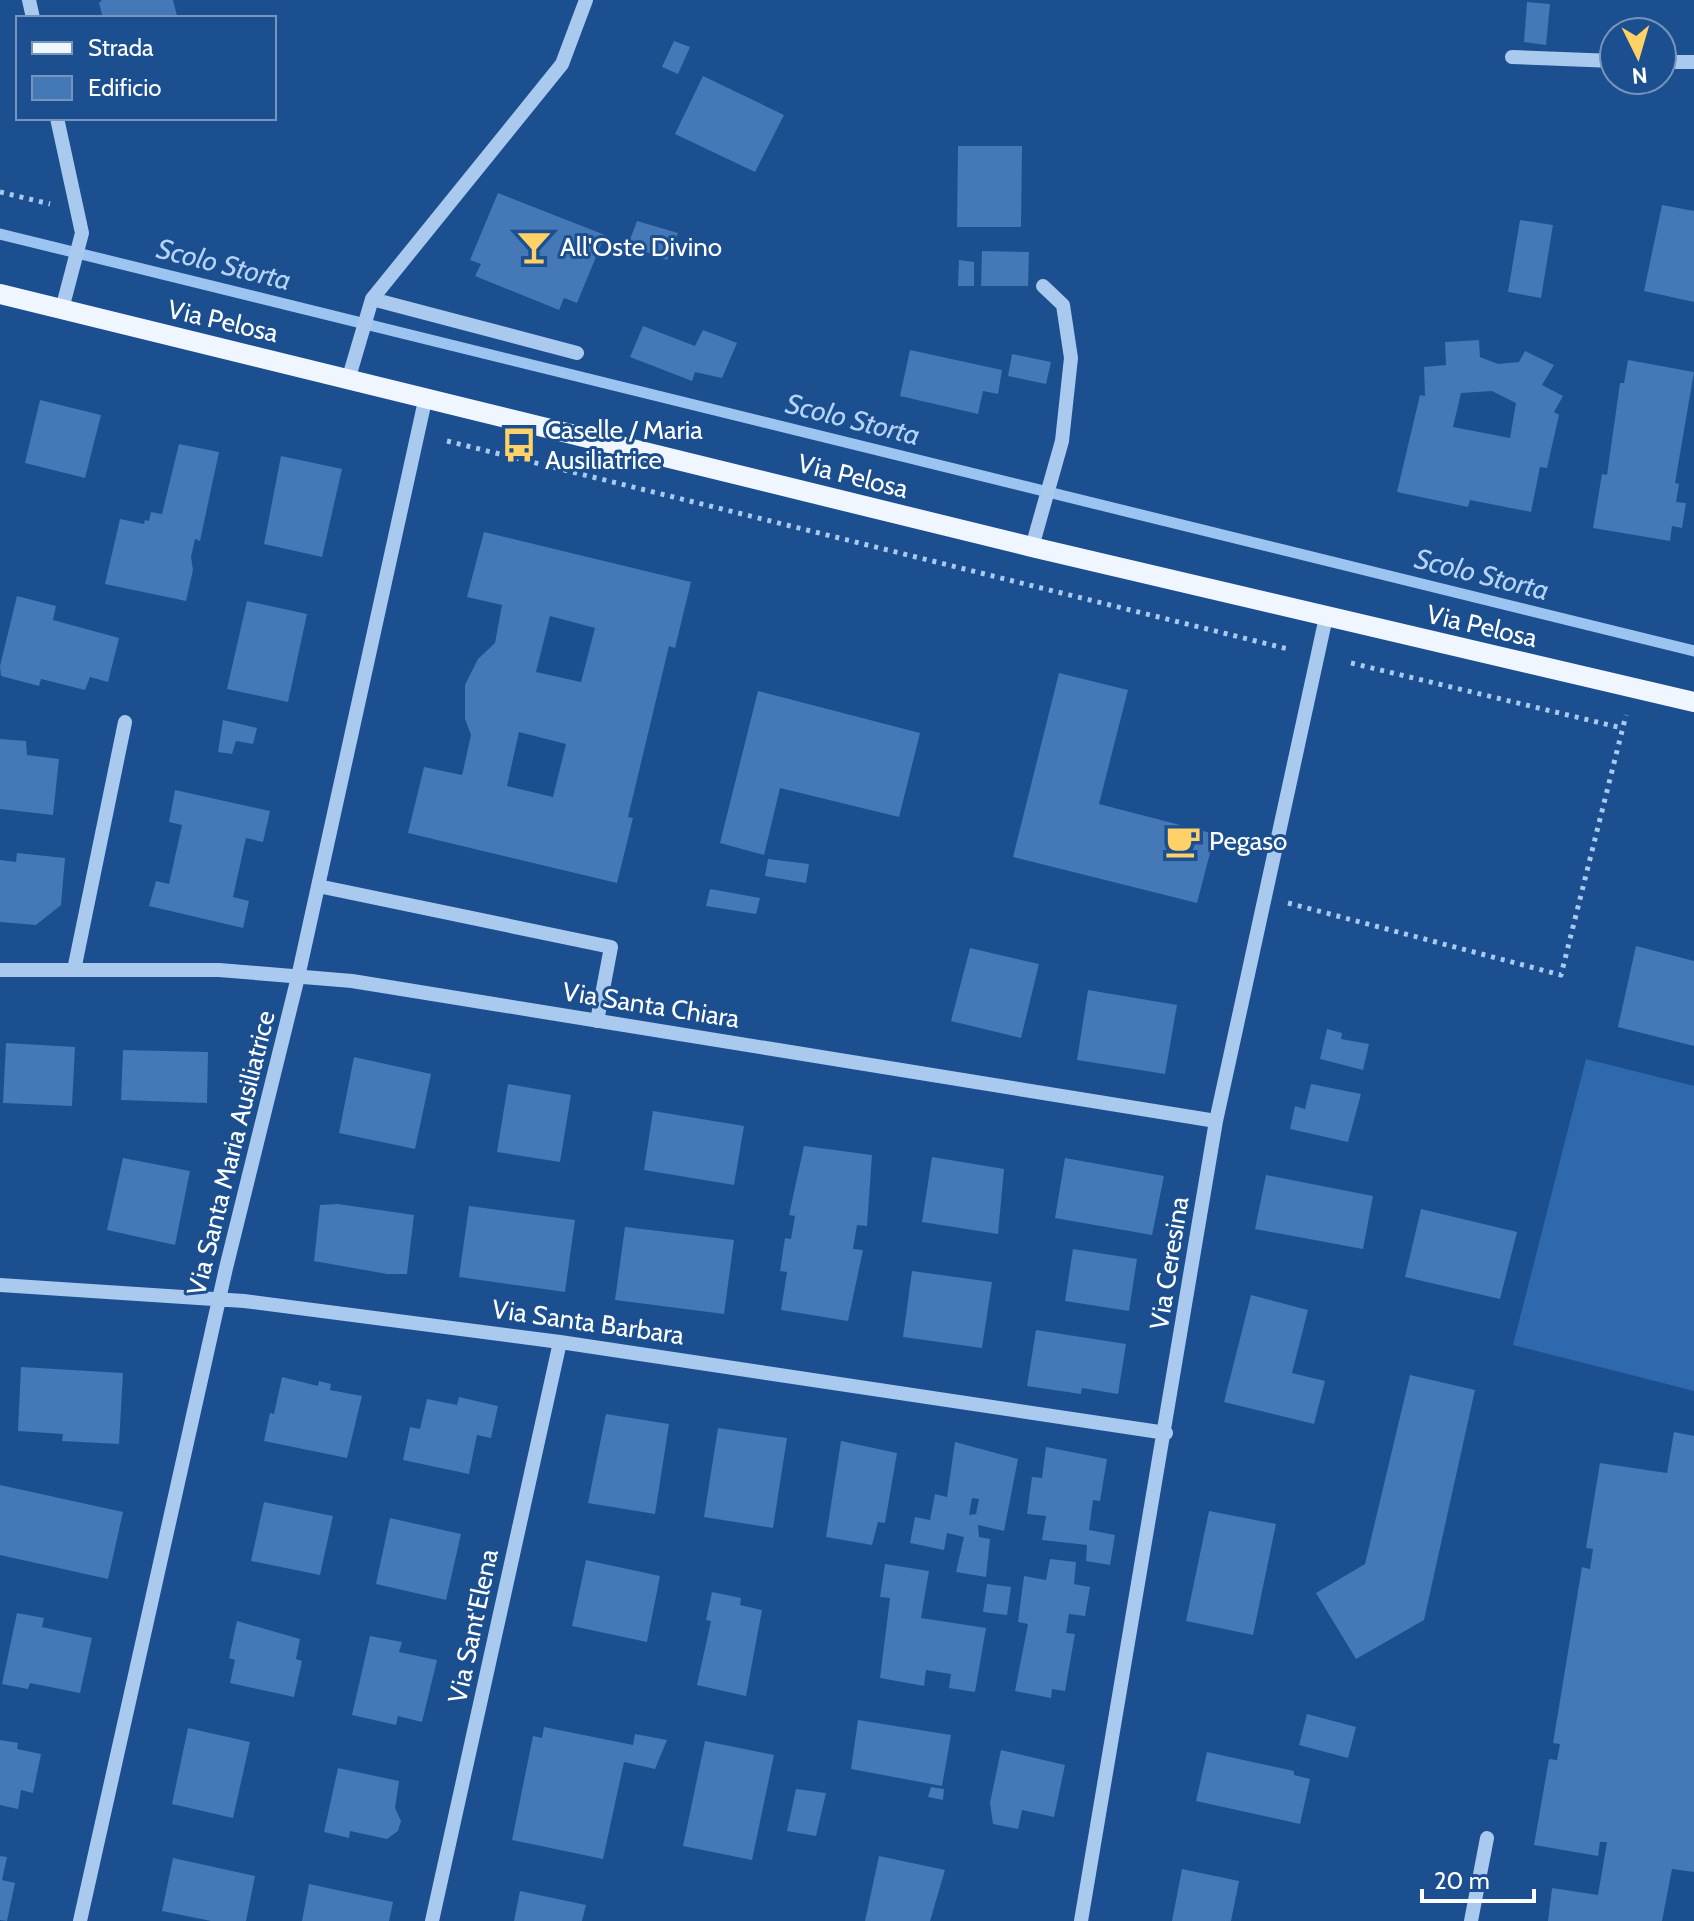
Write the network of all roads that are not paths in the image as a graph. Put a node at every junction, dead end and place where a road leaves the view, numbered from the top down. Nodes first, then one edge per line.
1 (586, 0) edge
2 (1512, 57) dead end
3 (1598, 60) edge
4 (57, 120) edge
5 (1043, 286) dead end
6 (0, 294) edge
7 (369, 304) junction
8 (62, 309) junction
9 (577, 353) dead end
10 (349, 377) junction
11 (426, 396) junction
12 (1032, 547) junction
13 (1326, 617) junction
14 (1694, 702) edge
15 (125, 722) dead end
16 (318, 886) junction
17 (0, 970) edge
18 (74, 970) junction
19 (298, 977) junction
20 (597, 1021) junction
21 (1216, 1121) junction
22 (0, 1285) edge
23 (220, 1298) junction
24 (560, 1342) junction
25 (1166, 1433) junction
26 (1487, 1838) dead end
27 (80, 1921) edge
28 (432, 1921) edge
29 (1081, 1921) edge
30 (1471, 1921) edge

1 - 7 street
2 - 3 street
4 - 8 street
5 - 12 street
6 - 8 main road, Via Pelosa
7 - 9 street
7 - 10 street
8 - 10 main road, Via Pelosa
10 - 11 main road, Via Pelosa
11 - 12 main road, Via Pelosa
11 - 16 street, Via Santa Maria Ausiliatrice
12 - 13 main road, Via Pelosa
13 - 14 main road, Via Pelosa
13 - 21 street, Via Ceresina
15 - 18 street
16 - 19 street, Via Santa Maria Ausiliatrice
16 - 20 street
17 - 18 street, Via Santa Chiara
18 - 19 street, Via Santa Chiara
19 - 20 street, Via Santa Chiara
19 - 23 street, Via Santa Maria Ausiliatrice
20 - 21 street, Via Santa Chiara
21 - 25 street, Via Ceresina
22 - 23 street, Via Santa Barbara
23 - 24 street, Via Santa Barbara
23 - 27 street, Via Santa Maria Ausiliatrice
24 - 25 street, Via Santa Barbara
24 - 28 street, Via Sant'Elena
25 - 29 street, Via Ceresina
26 - 30 street

